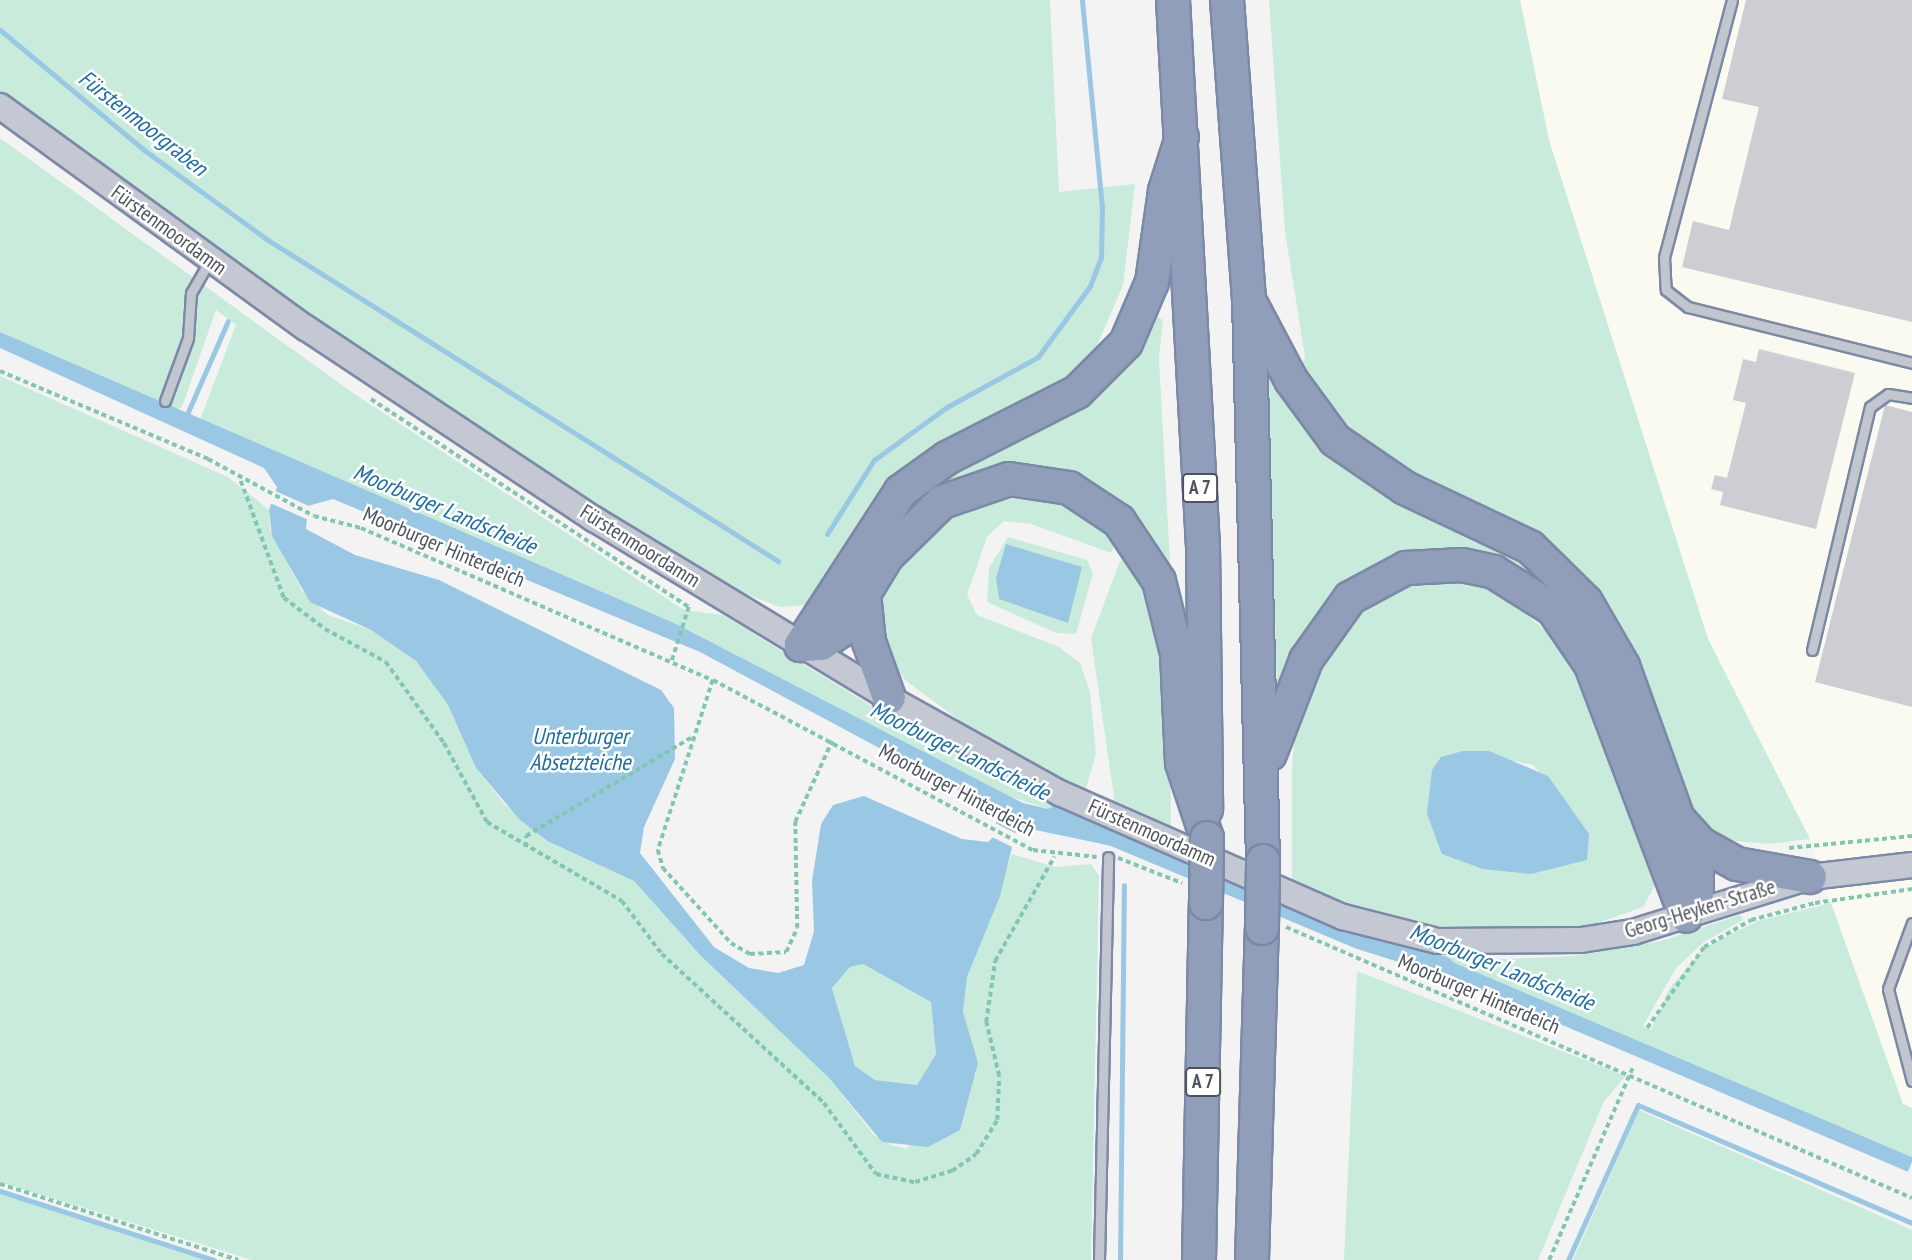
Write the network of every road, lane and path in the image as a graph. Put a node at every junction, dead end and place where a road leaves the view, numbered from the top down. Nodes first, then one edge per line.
1 (1173, 0) edge
2 (1227, 0) edge
3 (1732, 0) edge
4 (0, 106) edge
5 (1182, 137) junction
6 (210, 261) junction
7 (1248, 300) junction
8 (1912, 363) edge
9 (0, 370) edge
10 (1912, 398) edge
11 (165, 401) dead end
12 (240, 479) junction
13 (864, 594) junction
14 (690, 620) dead end
15 (801, 645) junction
16 (1812, 650) dead end
17 (673, 659) junction
18 (713, 680) junction
19 (889, 698) junction
20 (692, 737) junction
21 (832, 741) junction
22 (1262, 776) junction
23 (1679, 821) junction
24 (1912, 836) edge
25 (1207, 838) junction
26 (525, 848) junction
27 (1777, 850) dead end
28 (1055, 857) junction
29 (1108, 858) junction
30 (1912, 865) edge
31 (1810, 877) junction
32 (1912, 889) edge
33 (1197, 894) junction
34 (1325, 909) joint
35 (1686, 916) junction
36 (1912, 923) edge
37 (1269, 925) junction
38 (1647, 1028) dead end
39 (1633, 1068) dead end
40 (1628, 1075) junction
41 (1912, 1081) edge
42 (0, 1184) edge
43 (1912, 1198) edge
44 (238, 1260) edge
45 (1100, 1260) edge
46 (1199, 1260) edge
47 (1252, 1260) edge
48 (1549, 1260) edge

1 - 5 highway, A 7
2 - 7 highway
3 - 8 lane
4 - 6 main road, Fürstenmoordamm
5 - 15 highway
5 - 25 highway, A 7
6 - 11 lane
6 - 15 main road, Fürstenmoordamm
7 - 22 highway
7 - 23 highway
9 - 12 path, Moorburger Hinterdeich
10 - 16 lane
12 - 17 path, Moorburger Hinterdeich
12 - 26 path
13 - 15 highway
13 - 19 highway
13 - 25 highway
14 - 17 path
15 - 19 main road, Fürstenmoordamm
17 - 18 path, Moorburger Hinterdeich
18 - 20 path
18 - 21 path, Moorburger Hinterdeich
19 - 34 main road, Fürstenmoordamm
20 - 21 path
20 - 26 path
21 - 28 path, Moorburger Hinterdeich
22 - 35 highway
22 - 37 highway, bridge
23 - 31 highway
23 - 35 highway
24 - 27 path
25 - 33 highway, A 7, bridge
26 - 28 path
28 - 29 path, Moorburger Hinterdeich
29 - 33 path, Moorburger Hinterdeich
29 - 45 lane
30 - 31 main road, Georg-Heyken-Straße
31 - 35 main road, Georg-Heyken-Straße
32 - 38 path
33 - 46 highway, A 7
34 - 35 main road, Georg-Heyken-Straße
36 - 41 lane
37 - 40 path, Moorburger Hinterdeich
37 - 47 highway
39 - 40 path
40 - 43 path, Moorburger Hinterdeich
40 - 48 path
42 - 44 path

